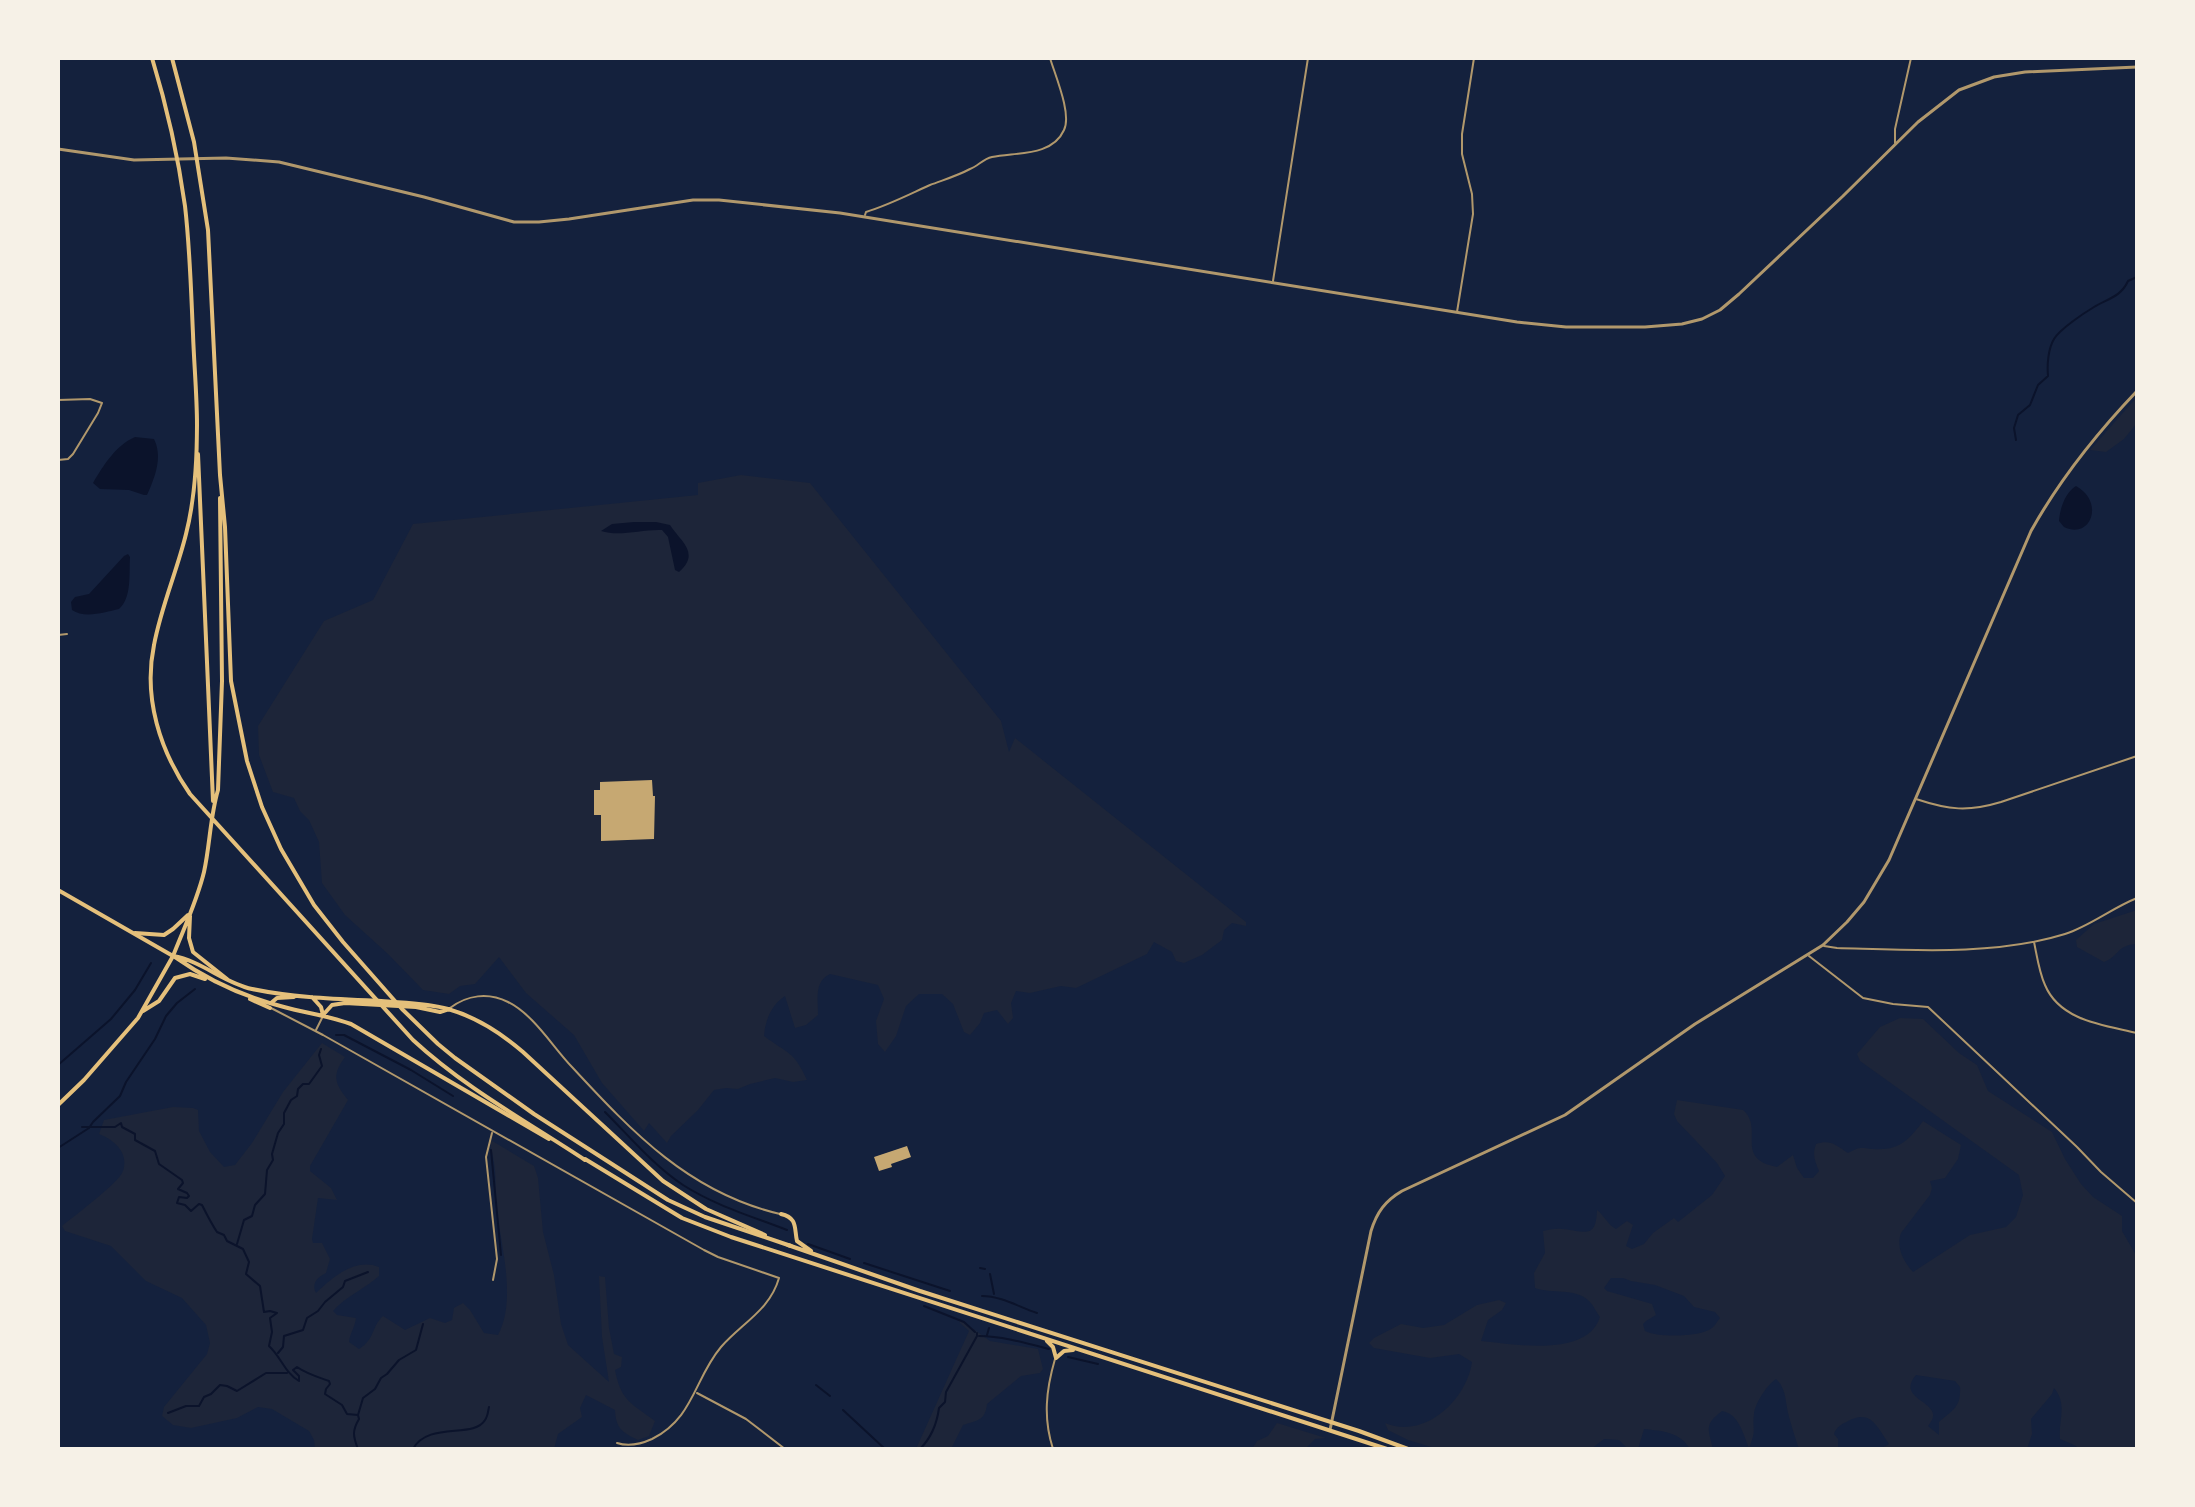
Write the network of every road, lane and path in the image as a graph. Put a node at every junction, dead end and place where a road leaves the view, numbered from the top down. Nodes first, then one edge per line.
1 (152, 58) edge
2 (172, 58) edge
3 (1050, 58) edge
4 (1308, 58) edge
5 (1474, 58) edge
6 (1911, 58) edge
7 (2137, 67) edge
8 (1895, 144) junction
9 (58, 149) edge
10 (865, 216) junction
11 (1272, 282) junction
12 (1457, 312) junction
13 (2137, 391) edge
14 (58, 400) edge
15 (197, 424) junction
16 (58, 460) edge
17 (220, 475) junction
18 (67, 634) dead end
19 (58, 635) edge
20 (2137, 756) edge
21 (1915, 798) junction
22 (213, 805) junction
23 (58, 890) edge
24 (2137, 898) edge
25 (190, 914) junction
26 (135, 933) junction
27 (2033, 941) junction
28 (1823, 945) junction
29 (1808, 955) junction
30 (173, 956) junction
31 (227, 979) junction
32 (225, 988) junction
33 (300, 997) junction
34 (312, 997) junction
35 (352, 1001) junction
36 (270, 1005) junction
37 (449, 1009) junction
38 (142, 1012) junction
39 (323, 1015) junction
40 (316, 1031) junction
41 (2137, 1033) edge
42 (58, 1105) edge
43 (493, 1132) junction
44 (585, 1160) junction
45 (2137, 1203) edge
46 (781, 1214) joint
47 (791, 1246) junction
48 (816, 1255) junction
49 (493, 1280) dead end
50 (1043, 1338) junction
51 (1079, 1349) junction
52 (1056, 1358) junction
53 (696, 1393) junction
54 (1331, 1422) junction
55 (1330, 1430) junction
56 (617, 1443) dead end
57 (785, 1449) edge
58 (1053, 1449) edge
59 (1387, 1449) edge
60 (1408, 1449) edge

1 - 15 main road
2 - 17 main road
3 - 10 street
4 - 11 street
5 - 12 street
6 - 8 street
7 - 8 street
8 - 12 street
9 - 10 street
10 - 11 street
11 - 12 street
13 - 21 street
14 - 16 street
15 - 22 main road
15 - 44 main road
17 - 22 main road
17 - 47 main road
18 - 19 street
20 - 21 street
21 - 28 street
22 - 25 main road
23 - 26 main road
24 - 27 street
25 - 26 main road
25 - 30 main road
25 - 31 main road
26 - 30 main road
27 - 28 street
27 - 41 street
28 - 29 street
29 - 45 street
29 - 54 street
30 - 31 main road
30 - 32 main road
30 - 38 main road
31 - 33 main road
32 - 36 main road
32 - 38 main road
33 - 34 main road
33 - 36 main road
34 - 35 main road
34 - 39 main road
35 - 37 main road
35 - 39 main road
36 - 39 main road
36 - 40 street
37 - 46 street
37 - 47 main road
38 - 42 main road
39 - 40 street
39 - 44 main road
40 - 43 street
43 - 49 street
43 - 53 street
44 - 50 main road
46 - 48 main road
47 - 48 main road
48 - 54 main road
50 - 51 main road
50 - 52 main road
51 - 52 main road
51 - 55 main road
52 - 58 street
53 - 56 street
53 - 57 street
54 - 55 street
54 - 60 main road
55 - 59 main road

